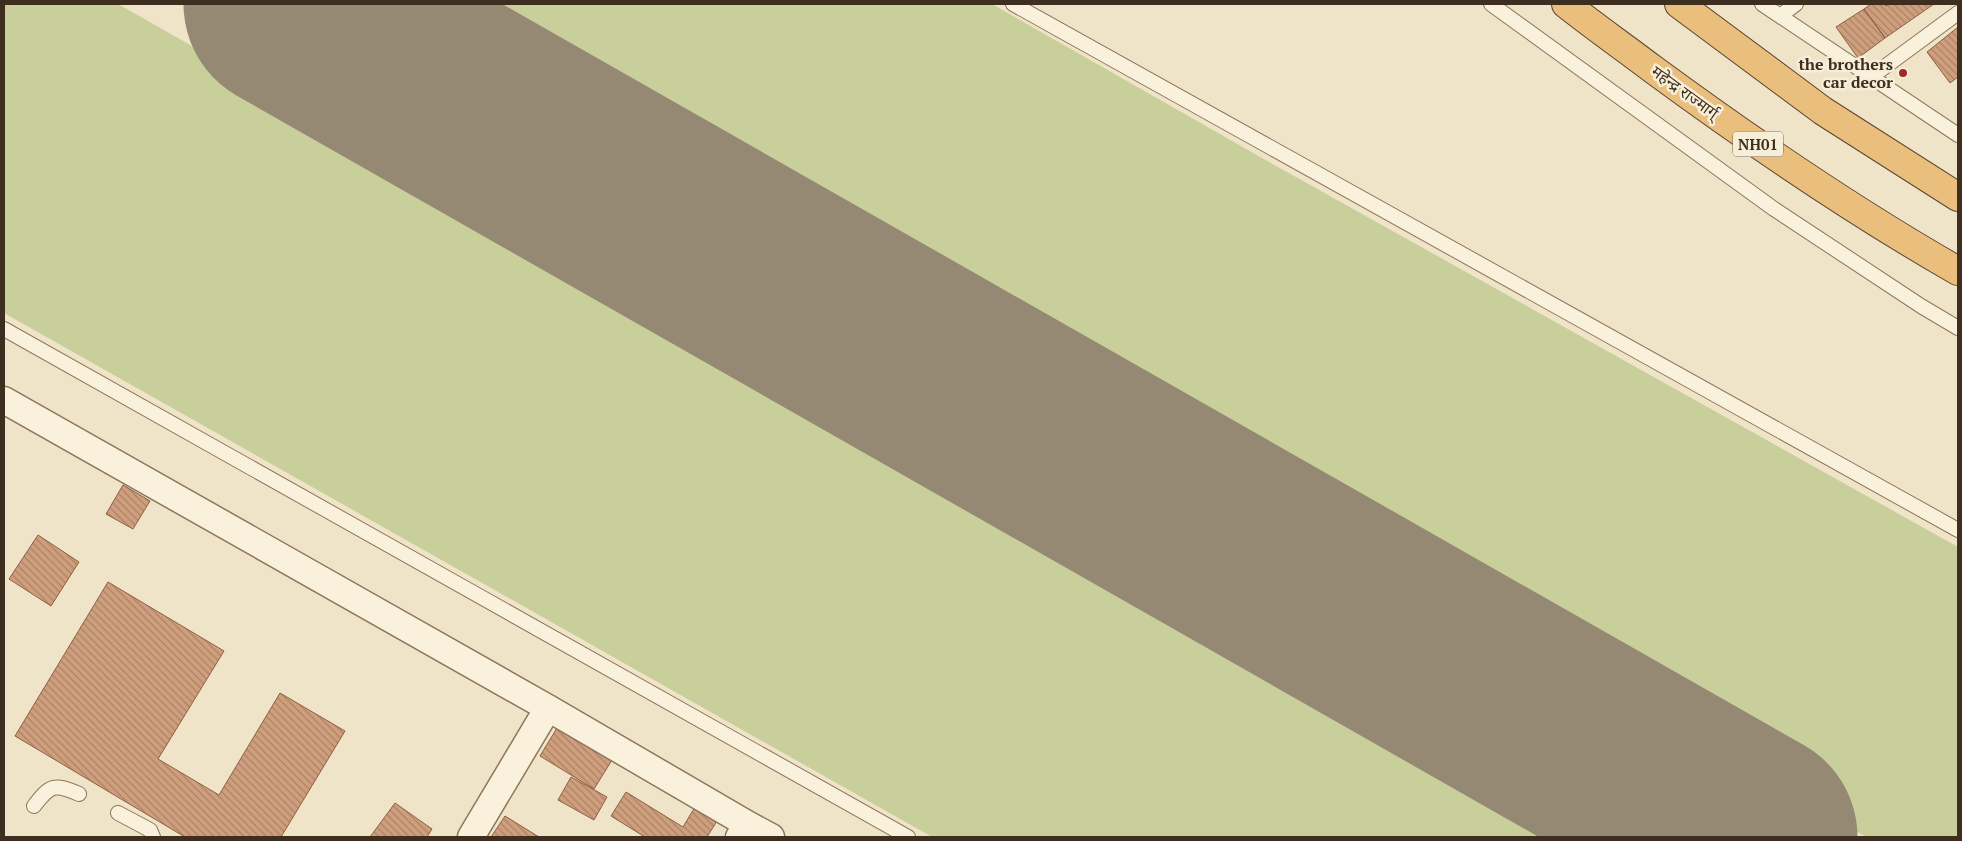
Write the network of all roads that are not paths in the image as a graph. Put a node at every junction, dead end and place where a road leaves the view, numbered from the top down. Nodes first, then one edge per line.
1 (1013, 4) edge
2 (1491, 4) edge
3 (1566, 4) edge
4 (1680, 4) edge
5 (1762, 4) edge
6 (1796, 4) edge
7 (1958, 13) edge
8 (1780, 16) junction
9 (1871, 77) junction
10 (1958, 135) edge
11 (1958, 197) edge
12 (1958, 271) edge
13 (1958, 328) edge
14 (4, 329) edge
15 (4, 400) edge
16 (1958, 530) edge
17 (548, 708) junction
18 (79, 794) dead end
19 (34, 806) dead end
20 (118, 813) dead end
21 (743, 831) edge
22 (153, 837) edge
23 (471, 837) edge
24 (771, 837) edge
25 (908, 837) edge

1 - 16 lane
2 - 13 lane
3 - 12 highway, महेन्द्र राज्मार्ग् / NH01
4 - 11 highway
5 - 8 lane
6 - 8 lane
7 - 9 lane
8 - 9 lane
9 - 10 lane
14 - 25 lane
15 - 17 street
17 - 21 street
17 - 23 street
18 - 19 lane
20 - 22 lane
21 - 24 street

